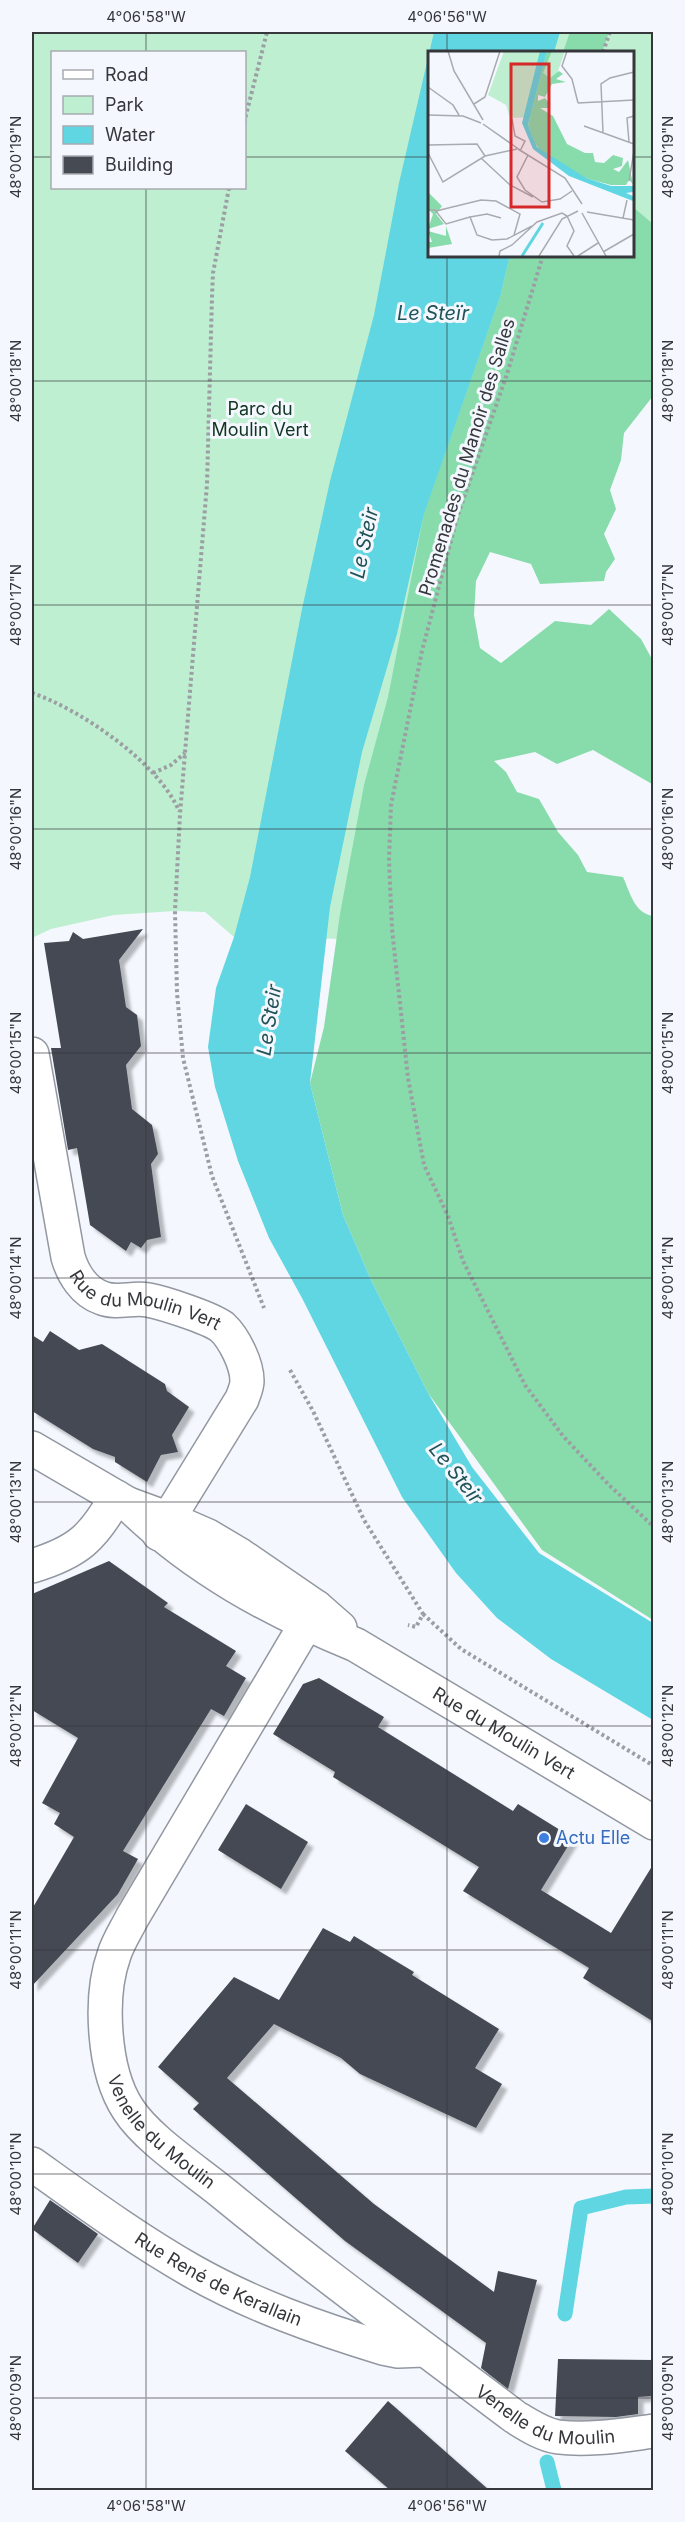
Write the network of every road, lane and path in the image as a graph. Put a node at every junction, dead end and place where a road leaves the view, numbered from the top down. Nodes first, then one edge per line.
1 (267, 32) edge
2 (610, 32) edge
3 (603, 51) edge
4 (246, 115) edge
5 (229, 189) edge
6 (543, 256) edge
7 (32, 693) edge
8 (185, 752) junction
9 (153, 773) junction
10 (180, 814) junction
11 (32, 1054) edge
12 (264, 1309) dead end
13 (286, 1364) dead end
14 (32, 1448) edge
15 (122, 1501) junction
16 (164, 1526) junction
17 (654, 1527) edge
18 (32, 1566) edge
19 (423, 1614) junction
20 (311, 1616) junction
21 (361, 1647) junction
22 (654, 1766) edge
23 (654, 1823) edge
24 (32, 2164) edge
25 (424, 2350) junction
26 (654, 2431) edge

1 - 4 path
2 - 3 path
5 - 8 path
6 - 17 path, Promenades du Manoir des Salles
7 - 9 path
8 - 9 path
8 - 10 path
9 - 10 path
10 - 12 path
11 - 16 street, Rue du Moulin Vert
13 - 19 path
14 - 15 street, Rue du Moulin Vert
15 - 16 street, Rue du Moulin Vert
15 - 18 street
16 - 20 street, Rue du Moulin Vert
19 - 21 path
19 - 22 path
20 - 21 street, Rue du Moulin Vert
20 - 25 street, Venelle du Moulin
21 - 23 street, Rue du Moulin Vert
24 - 25 street, Rue René de Kerallain
25 - 26 street, Venelle du Moulin

